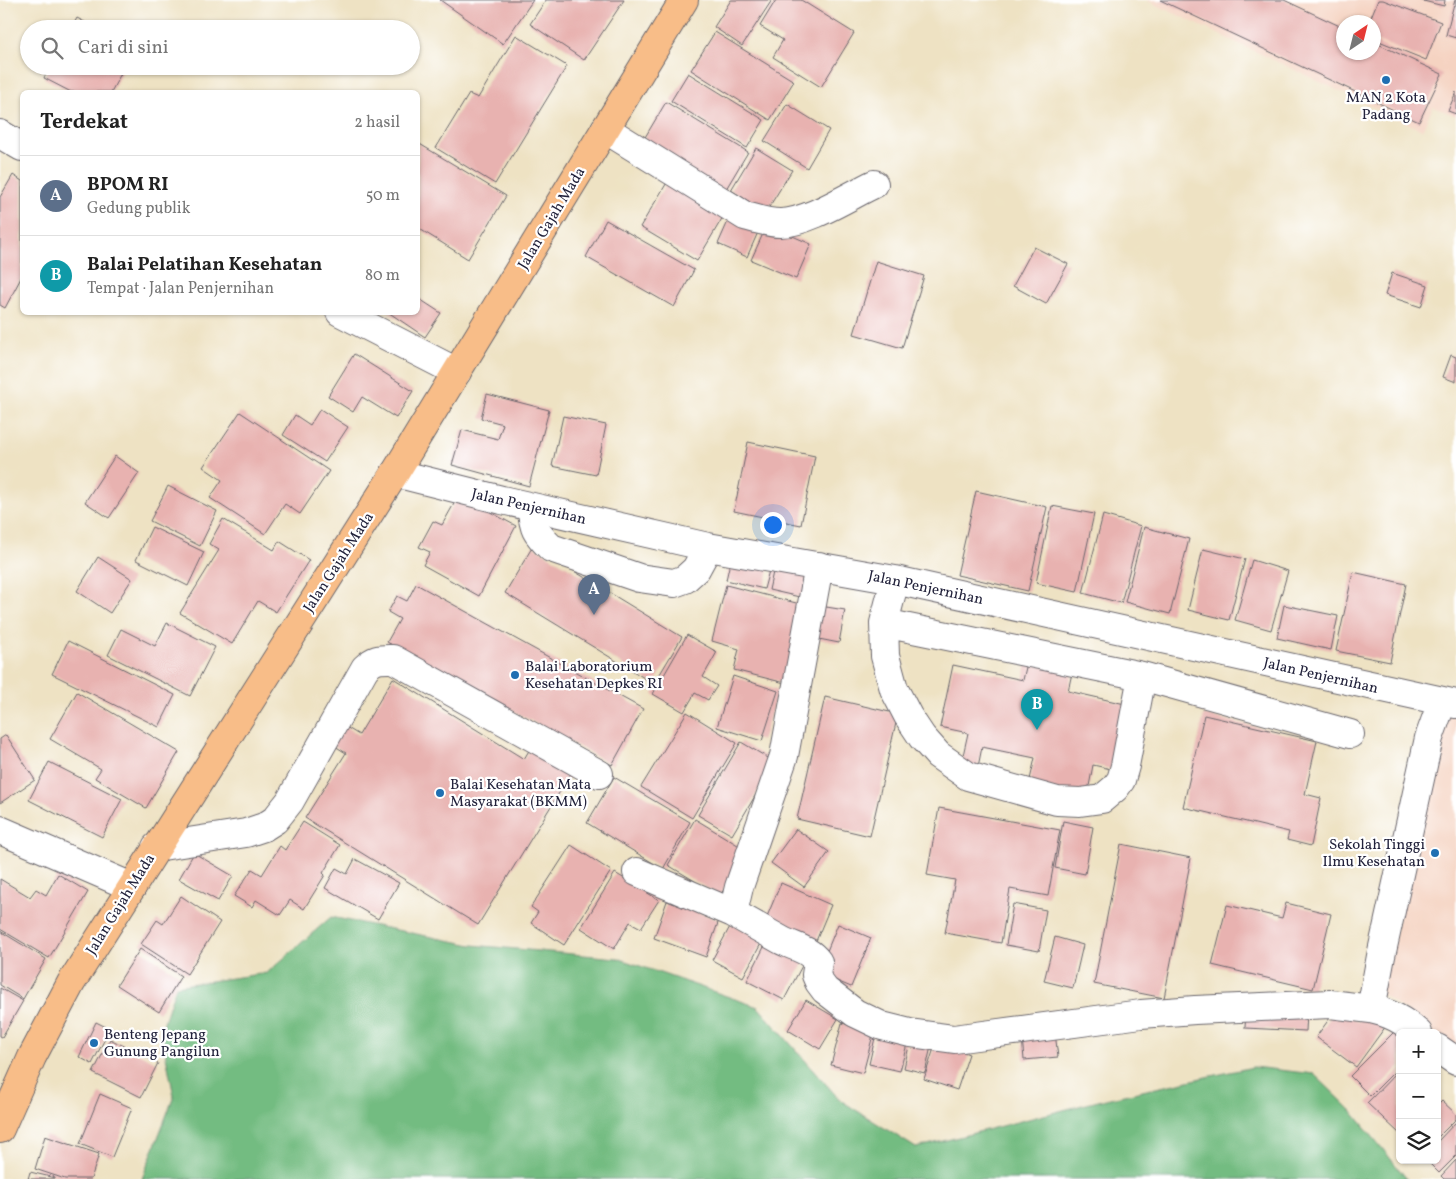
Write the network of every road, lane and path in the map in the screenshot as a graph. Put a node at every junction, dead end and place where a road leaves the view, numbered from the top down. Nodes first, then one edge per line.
1 (684, 0) edge
2 (605, 129) junction
3 (0, 134) edge
4 (20, 146) edge
5 (874, 184) dead end
6 (346, 315) edge
7 (457, 372) junction
8 (395, 473) junction
9 (531, 507) junction
10 (708, 547) junction
11 (819, 566) junction
12 (895, 580) junction
13 (884, 623) junction
14 (1142, 676) junction
15 (1449, 703) edge
16 (1350, 734) dead end
17 (598, 774) dead end
18 (0, 830) edge
19 (156, 847) junction
20 (637, 872) dead end
21 (132, 887) junction
22 (733, 913) junction
23 (1371, 1009) junction
24 (1414, 1029) edge
25 (1441, 1051) edge
26 (1456, 1061) edge
27 (0, 1129) edge

1 - 2 main road, Jalan Gajah Mada
2 - 5 street
2 - 7 main road, Jalan Gajah Mada
3 - 4 street
6 - 7 street
7 - 8 main road, Jalan Gajah Mada
8 - 9 street, Jalan Penjernihan
8 - 19 main road, Jalan Gajah Mada
9 - 10 street, Jalan Penjernihan
9 - 10 street
10 - 11 street, Jalan Penjernihan
11 - 12 street, Jalan Penjernihan
11 - 22 street
12 - 13 street
12 - 15 street, Jalan Penjernihan
13 - 14 street
13 - 14 street
14 - 16 street
15 - 23 street
17 - 19 street
18 - 21 street
19 - 21 main road, Jalan Gajah Mada
20 - 22 street
21 - 27 main road, Jalan Gajah Mada
22 - 23 street
23 - 24 street
25 - 26 street

